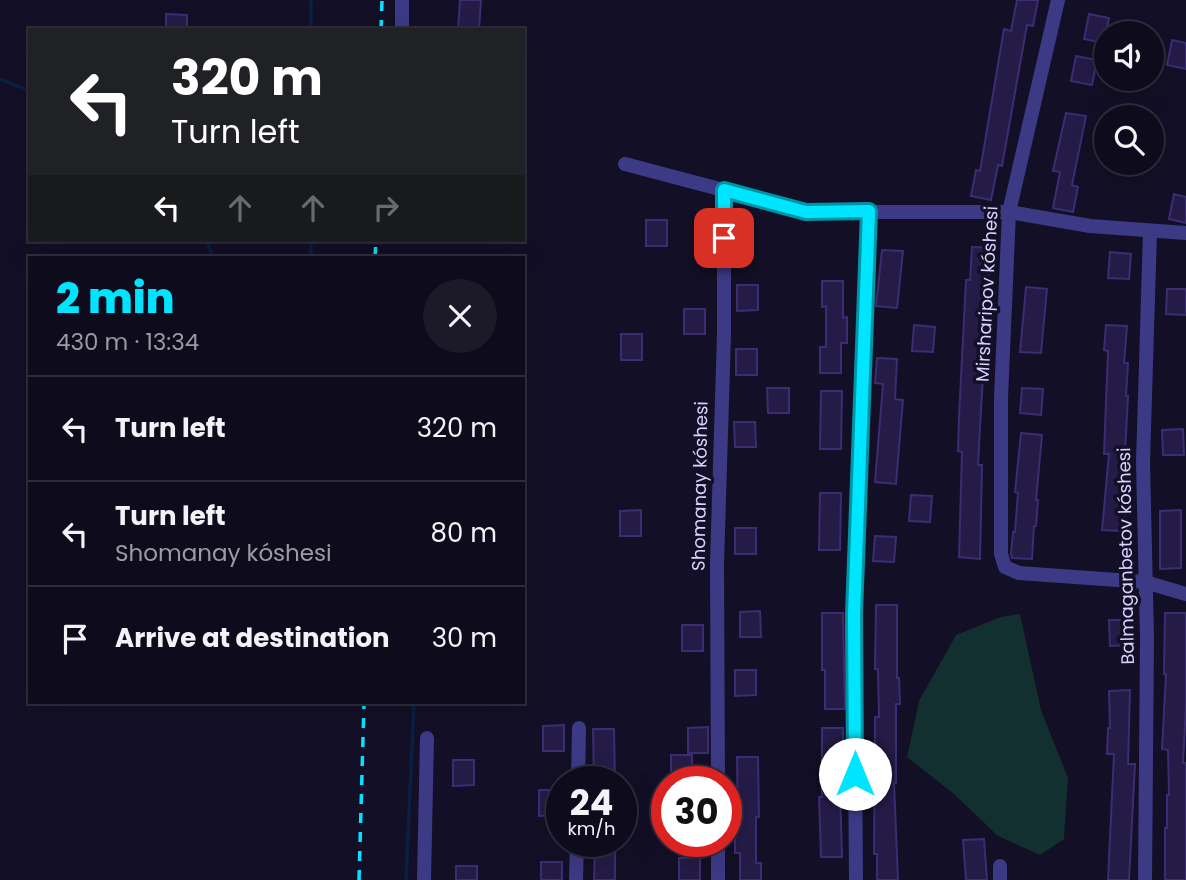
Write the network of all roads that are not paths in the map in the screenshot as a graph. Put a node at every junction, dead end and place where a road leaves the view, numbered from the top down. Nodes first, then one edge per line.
1 (402, 0) edge
2 (1058, 0) edge
3 (402, 28) edge
4 (625, 164) dead end
5 (724, 190) junction
6 (869, 211) junction
7 (1009, 212) junction
8 (1150, 232) junction
9 (1186, 233) edge
10 (1145, 582) junction
11 (1186, 594) edge
12 (579, 728) dead end
13 (427, 738) dead end
14 (578, 766) edge
15 (718, 766) edge
16 (576, 857) edge
17 (718, 857) edge
18 (424, 880) edge
19 (576, 880) edge
20 (718, 880) edge
21 (856, 880) edge
22 (1145, 880) edge

1 - 3 street
2 - 7 street, Mirsharipov kóshesi
4 - 5 street
5 - 6 street
5 - 15 street, Shomanay kóshesi
6 - 7 street
6 - 21 street
7 - 8 street
7 - 10 street, Mirsharipov kóshesi
8 - 9 street
8 - 10 street, Balmaganbetov kóshesi
10 - 11 street
10 - 22 street, Balmaganbetov kóshesi
12 - 14 street
13 - 18 street
16 - 19 street
17 - 20 street

